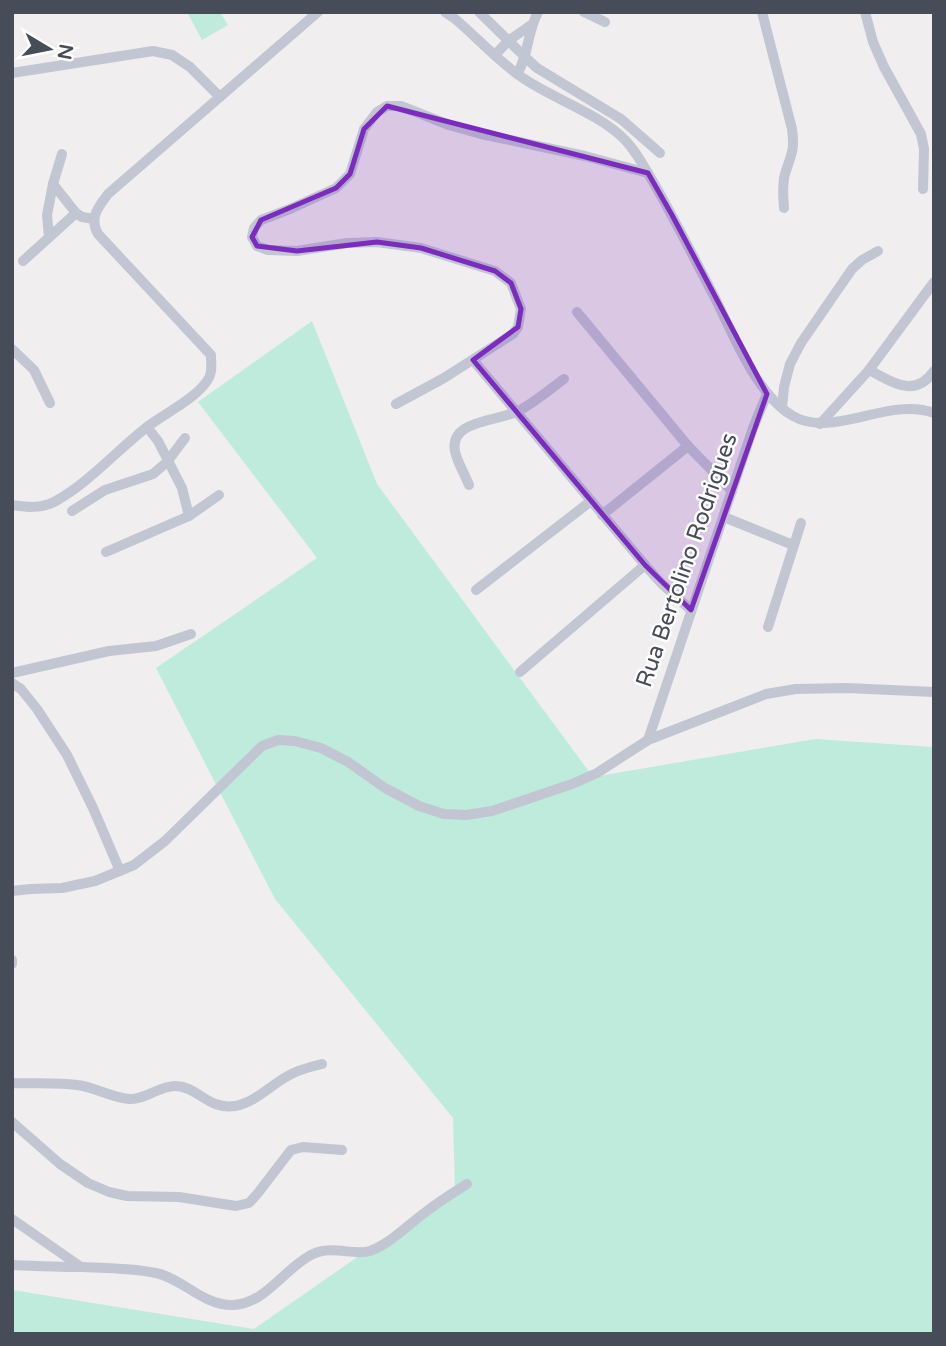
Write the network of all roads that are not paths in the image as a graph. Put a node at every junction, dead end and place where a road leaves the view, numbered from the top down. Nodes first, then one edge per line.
1 (318, 12) edge
2 (445, 12) edge
3 (478, 12) edge
4 (538, 12) edge
5 (584, 12) edge
6 (762, 12) edge
7 (865, 12) edge
8 (605, 22) dead end
9 (531, 25) junction
10 (508, 41) junction
11 (495, 55) junction
12 (525, 57) junction
13 (12, 73) edge
14 (517, 74) junction
15 (220, 97) junction
16 (660, 153) dead end
17 (62, 154) dead end
18 (648, 173) junction
19 (53, 184) junction
20 (923, 190) dead end
21 (783, 208) dead end
22 (76, 213) junction
23 (94, 219) junction
24 (50, 237) junction
25 (877, 251) dead end
26 (23, 261) dead end
27 (934, 282) edge
28 (577, 312) dead end
29 (12, 349) edge
30 (473, 360) junction
31 (869, 370) junction
32 (934, 371) edge
33 (564, 379) dead end
34 (767, 394) junction
35 (50, 403) dead end
36 (396, 404) dead end
37 (782, 408) junction
38 (932, 409) edge
39 (516, 412) junction
40 (820, 424) junction
41 (147, 427) junction
42 (185, 438) dead end
43 (688, 446) junction
44 (167, 462) junction
45 (469, 485) dead end
46 (732, 491) junction
47 (219, 495) dead end
48 (591, 501) junction
49 (12, 505) edge
50 (72, 511) dead end
51 (602, 515) junction
52 (189, 516) junction
53 (724, 517) junction
54 (801, 523) dead end
55 (793, 545) junction
56 (106, 552) dead end
57 (645, 565) junction
58 (476, 590) dead end
59 (691, 610) junction
60 (768, 627) dead end
61 (191, 635) dead end
62 (520, 672) dead end
63 (12, 673) edge
64 (12, 683) edge
65 (934, 692) edge
66 (648, 740) junction
67 (120, 872) junction
68 (12, 891) edge
69 (322, 1064) dead end
70 (12, 1083) edge
71 (12, 1122) edge
72 (342, 1150) dead end
73 (467, 1184) dead end
74 (12, 1219) edge
75 (12, 1265) edge
76 (81, 1268) junction

1 - 15 street
2 - 11 street
3 - 10 street
4 - 9 street
5 - 8 street
6 - 21 street
7 - 20 street
9 - 10 street
9 - 12 street
10 - 11 street
10 - 12 street
11 - 14 street
12 - 14 street
12 - 16 street
13 - 15 street
14 - 18 street
15 - 23 street
17 - 19 street
18 - 30 street
18 - 34 street
19 - 22 street
19 - 24 street
22 - 23 street
22 - 24 street
23 - 41 street
24 - 26 street
25 - 37 street
27 - 31 street
28 - 43 street
29 - 35 street
30 - 36 street
30 - 39 street
31 - 32 street
31 - 40 street
33 - 39 street
34 - 37 street
34 - 46 street, Rua Bertolino Rodrigues
37 - 40 street
38 - 40 street
39 - 45 street
39 - 48 street
41 - 44 street
41 - 49 street
42 - 44 street
43 - 46 street
43 - 51 street
44 - 50 street
44 - 52 street
46 - 53 street, Rua Bertolino Rodrigues
47 - 52 street
48 - 51 street
48 - 58 street
51 - 57 street
52 - 56 street
53 - 55 street
53 - 59 street, Rua Bertolino Rodrigues
54 - 55 street
55 - 60 street
57 - 59 street
57 - 62 street
59 - 66 street, Rua Bertolino Rodrigues
61 - 63 street
64 - 67 street
65 - 66 street
66 - 67 street
67 - 68 street
69 - 70 street
71 - 72 street
73 - 76 street
74 - 76 street
75 - 76 street

